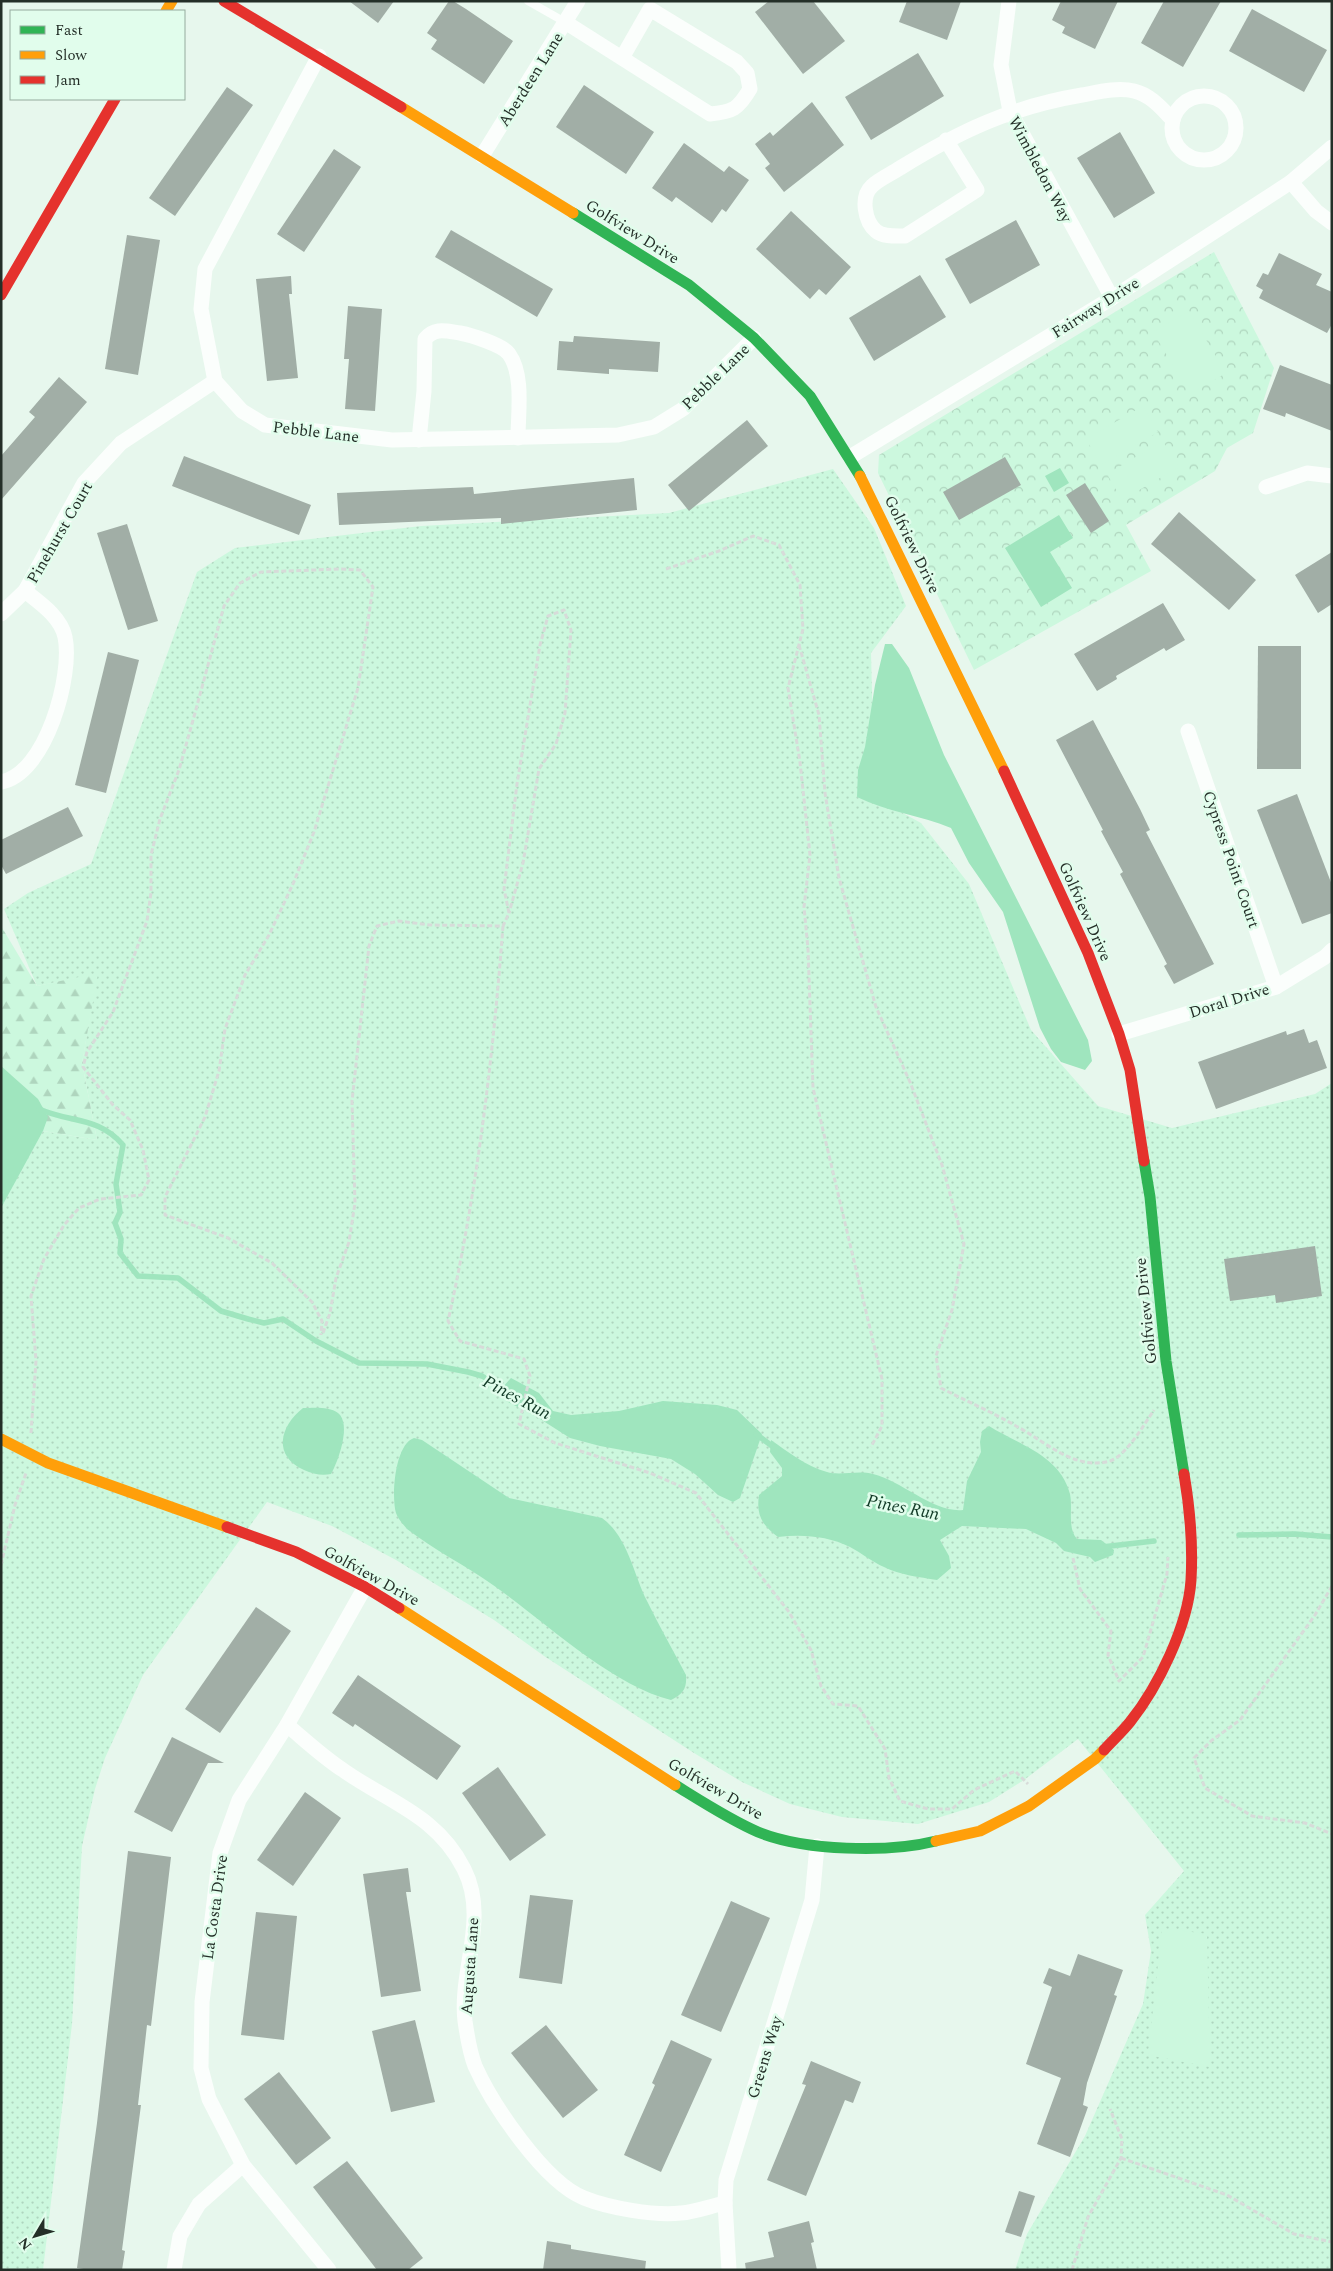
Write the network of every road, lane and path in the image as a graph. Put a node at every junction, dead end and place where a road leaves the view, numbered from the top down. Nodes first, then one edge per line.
1 (224, 1) edge
2 (528, 1) edge
3 (578, 1) edge
4 (1009, 1) edge
5 (565, 22) junction
6 (319, 56) junction
7 (622, 58) junction
8 (114, 100) edge
9 (1010, 111) junction
10 (1173, 120) junction
11 (946, 140) junction
12 (1332, 146) edge
13 (482, 156) junction
14 (1291, 182) junction
15 (1332, 223) edge
16 (1, 295) edge
17 (1112, 298) junction
18 (754, 338) junction
19 (215, 381) junction
20 (518, 438) junction
21 (419, 440) junction
22 (850, 457) junction
23 (1332, 476) edge
24 (1266, 487) dead end
25 (666, 569) dead end
26 (25, 591) junction
27 (1, 614) edge
28 (799, 644) junction
29 (1188, 731) dead end
30 (1, 782) edge
31 (509, 913) junction
32 (503, 926) junction
33 (1332, 950) edge
34 (1276, 987) junction
35 (1119, 1034) junction
36 (1159, 1402) dead end
37 (1, 1439) edge
38 (871, 1447) dead end
39 (29, 1453) junction
40 (1168, 1557) dead end
41 (1073, 1558) dead end
42 (1, 1564) edge
43 (1332, 1586) edge
44 (365, 1587) junction
45 (287, 1725) junction
46 (1041, 1798) junction
47 (1332, 1834) edge
48 (817, 1846) junction
49 (1110, 2108) dead end
50 (1121, 2158) junction
51 (244, 2165) junction
52 (725, 2203) junction
53 (1332, 2242) edge
54 (174, 2270) edge
55 (329, 2270) edge
56 (729, 2270) edge
57 (1072, 2270) edge

1 - 6 street, Golfview Drive
2 - 5 lane
3 - 5 street, Aberdeen Lane
4 - 9 street, Wimbledon Way
5 - 7 street
5 - 13 street, Aberdeen Lane
6 - 13 street, Golfview Drive
6 - 19 street
7 - 7 street
8 - 16 street
9 - 10 street
9 - 11 street
9 - 17 street, Wimbledon Way
10 - 10 street
11 - 11 street
12 - 14 street, Fairway Drive
13 - 18 street, Golfview Drive
14 - 15 street
14 - 17 street, Fairway Drive
17 - 22 street, Fairway Drive
18 - 20 street, Pebble Lane
18 - 22 street, Golfview Drive
19 - 21 street, Pebble Lane
19 - 26 street, Pinehurst Court
20 - 21 street, Pebble Lane
20 - 21 street
22 - 35 street, Golfview Drive
23 - 24 street
25 - 28 path
26 - 27 street, Pinehurst Court
26 - 30 street
28 - 36 path
28 - 38 path
29 - 34 street, Cypress Point Court
31 - 31 path
31 - 32 path
32 - 39 path
32 - 46 path
33 - 34 street, Doral Drive
34 - 35 street, Doral Drive
35 - 46 street, Golfview Drive
37 - 39 street, Golfview Drive
39 - 42 path
39 - 44 street, Golfview Drive
40 - 41 path
43 - 47 path
44 - 45 street, La Costa Drive
44 - 48 street, Golfview Drive
45 - 51 street, La Costa Drive
45 - 52 street, Augusta Lane
46 - 48 street, Golfview Drive
48 - 52 street, Greens Way
49 - 50 path
50 - 53 path
50 - 57 path
51 - 54 street
51 - 55 street, La Costa Drive
52 - 56 street, Greens Way

